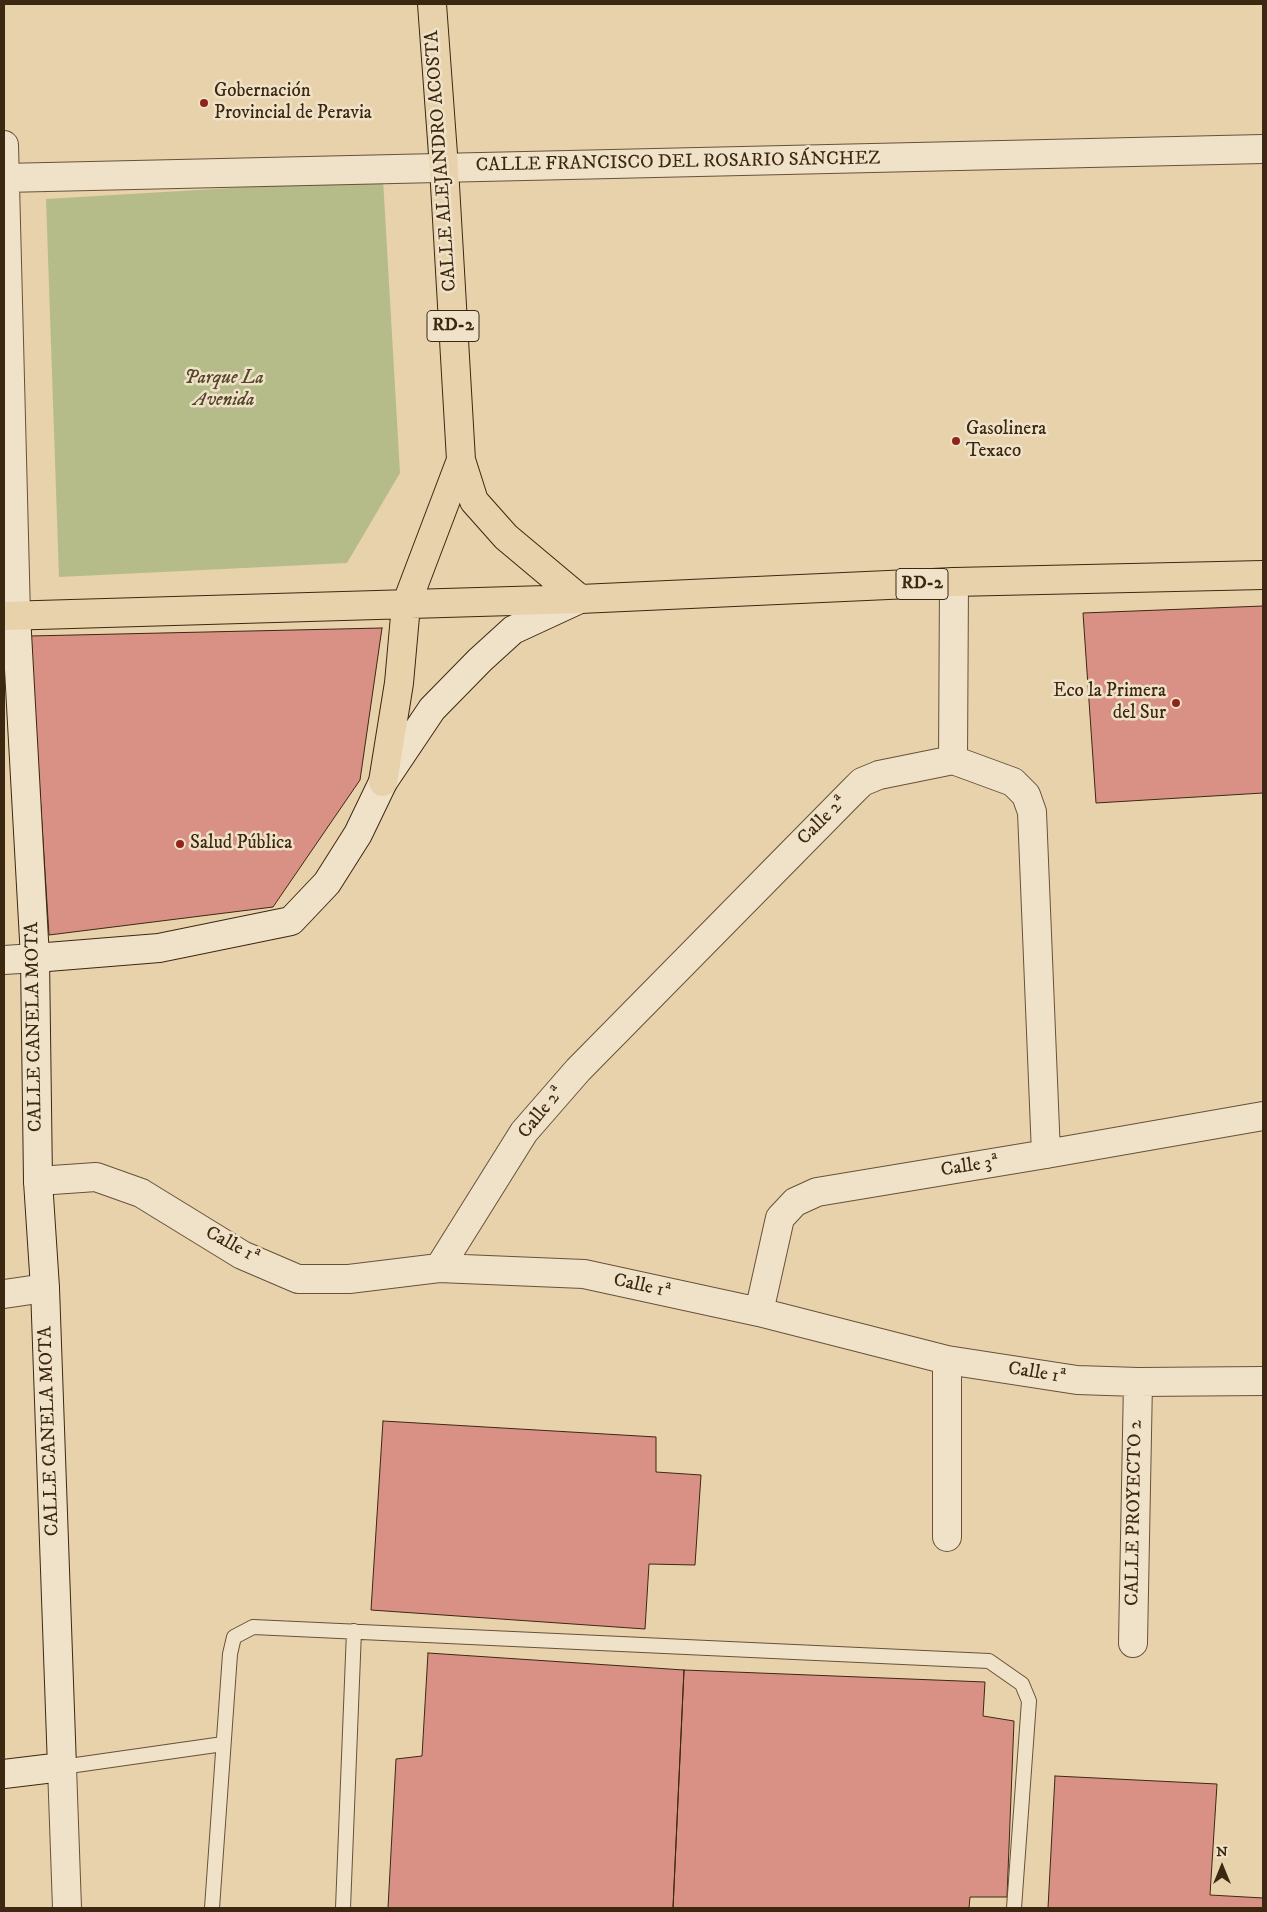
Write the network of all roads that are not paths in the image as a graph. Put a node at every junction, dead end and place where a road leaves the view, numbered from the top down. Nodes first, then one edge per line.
1 (432, 4) edge
2 (4, 145) edge
3 (1263, 149) edge
4 (444, 168) junction
5 (4, 178) edge
6 (461, 460) junction
7 (1263, 575) edge
8 (954, 582) junction
9 (580, 599) junction
10 (406, 605) junction
11 (10, 615) edge
12 (953, 760) junction
13 (383, 782) junction
14 (35, 958) junction
15 (4, 960) edge
16 (1263, 1116) edge
17 (1046, 1154) junction
18 (38, 1181) junction
19 (439, 1268) junction
20 (45, 1288) junction
21 (4, 1294) edge
22 (759, 1312) junction
23 (947, 1360) junction
24 (1263, 1381) edge
25 (1138, 1382) junction
26 (946, 1537) dead end
27 (354, 1631) junction
28 (1133, 1643) dead end
29 (223, 1744) junction
30 (62, 1767) junction
31 (4, 1774) edge
32 (67, 1908) edge
33 (212, 1908) edge
34 (343, 1908) edge
35 (1014, 1908) edge

1 - 4 main road, CALLE ALEJANDRO ACOSTA / RD-2
2 - 5 street, CALLE CANELA MOTA
3 - 4 street, CALLE FRANCISCO DEL ROSARIO SÁNCHEZ
4 - 5 street, CALLE FRANCISCO DEL ROSARIO SÁNCHEZ
4 - 6 main road, CALLE ALEJANDRO ACOSTA / RD-2
5 - 11 street, CALLE CANELA MOTA
6 - 9 main road, CALLE ALEJANDRO ACOSTA / RD-2
6 - 10 main road
7 - 8 main road, RD-2
8 - 9 main road, RD-2
8 - 12 street
9 - 10 main road, RD-2
9 - 13 street
10 - 11 main road, RD-2
10 - 13 main road
11 - 14 street, CALLE CANELA MOTA
12 - 17 street
12 - 19 street, Calle 2ª
13 - 14 street
14 - 15 street
14 - 18 street, CALLE CANELA MOTA
16 - 17 street, Calle 3ª
17 - 22 street, Calle 3ª
18 - 19 street, Calle 1ª
18 - 20 street, CALLE CANELA MOTA
19 - 22 street, Calle 1ª
20 - 21 street
20 - 30 street, CALLE CANELA MOTA
22 - 23 street, Calle 1ª
23 - 25 street, Calle 1ª
23 - 26 street
24 - 25 street, Calle 1ª
25 - 28 street, CALLE PROYECTO 2
27 - 29 lane
27 - 34 lane
27 - 35 lane
29 - 30 lane
29 - 33 lane
30 - 31 street
30 - 32 street, CALLE CANELA MOTA

